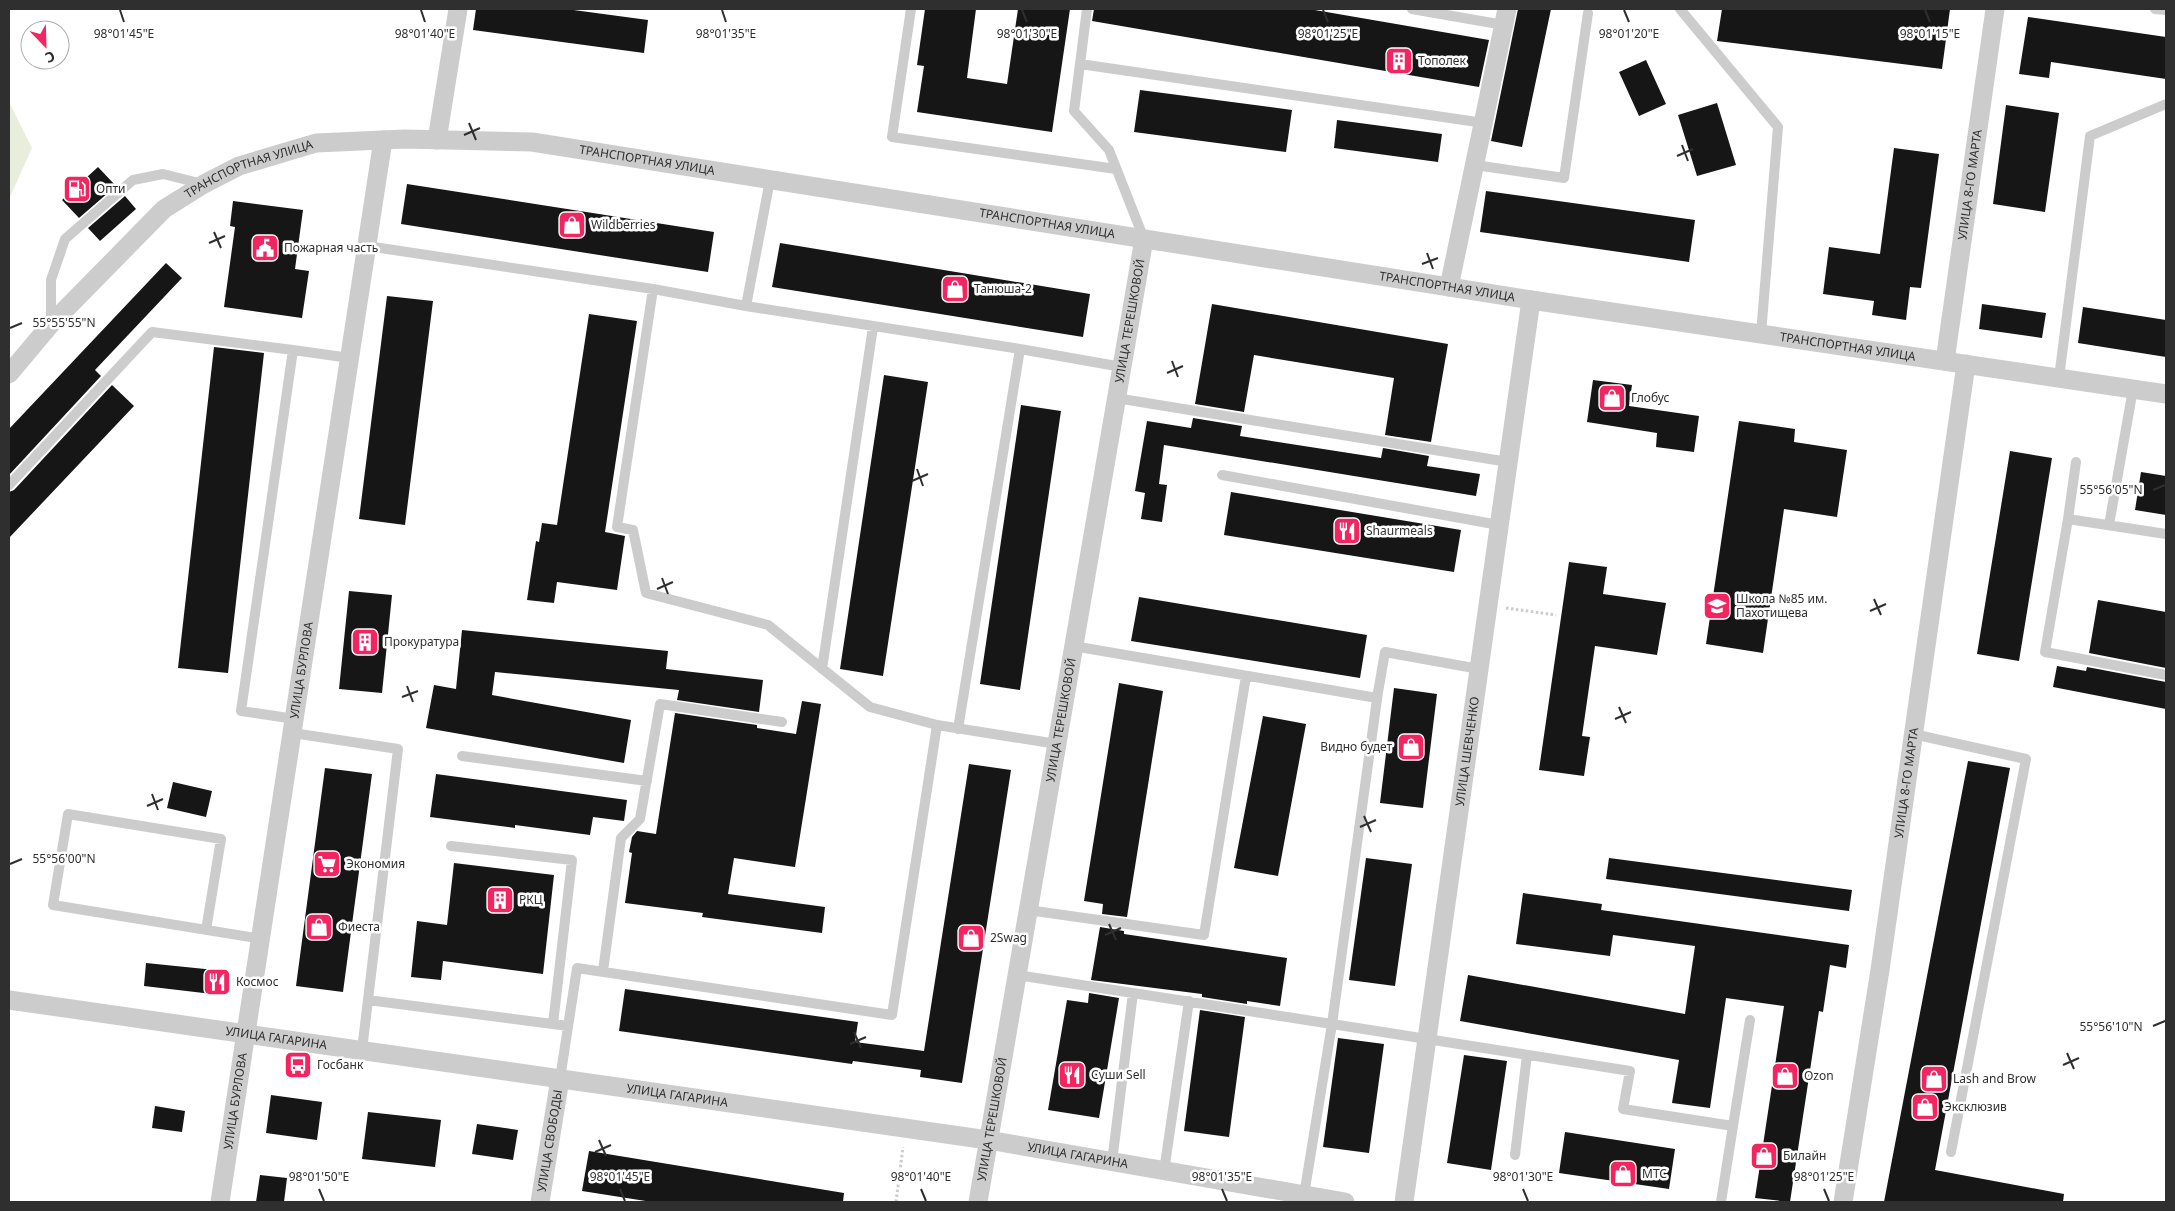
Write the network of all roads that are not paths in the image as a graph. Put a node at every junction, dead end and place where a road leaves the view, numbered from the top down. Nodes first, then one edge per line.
1 (458, 9) edge
2 (911, 9) edge
3 (1087, 9) edge
4 (1412, 9) edge
5 (1680, 9) edge
6 (1995, 9) edge
7 (2155, 9) edge
8 (2166, 10) edge
9 (1588, 13) dead end
10 (1506, 17) edge
11 (1080, 64) junction
12 (2166, 104) edge
13 (1484, 123) junction
14 (382, 140) junction
15 (437, 140) junction
16 (1475, 165) junction
17 (1116, 169) junction
18 (770, 180) junction
19 (204, 184) junction
20 (1144, 239) junction
21 (367, 246) junction
22 (653, 288) junction
23 (1449, 288) junction
24 (1531, 300) junction
25 (746, 306) junction
26 (50, 324) junction
27 (873, 327) junction
28 (1761, 334) junction
29 (1020, 349) junction
30 (293, 350) junction
31 (350, 358) junction
32 (1945, 361) junction
33 (1966, 364) junction
34 (1122, 367) junction
35 (9, 374) edge
36 (2059, 378) junction
37 (2132, 389) junction
38 (2166, 394) edge
39 (1116, 398) junction
40 (1508, 462) junction
41 (2076, 462) dead end
42 (1222, 475) dead end
43 (9, 485) edge
44 (2068, 519) junction
45 (1499, 524) junction
46 (2109, 525) junction
47 (2166, 534) edge
48 (1073, 646) junction
49 (822, 669) junction
50 (1479, 669) junction
51 (2166, 675) edge
52 (1246, 676) junction
53 (1378, 692) junction
54 (782, 722) dead end
55 (294, 726) junction
56 (937, 726) junction
57 (958, 729) junction
58 (1913, 734) junction
59 (1056, 744) junction
60 (462, 756) dead end
61 (647, 781) junction
62 (451, 846) dead end
63 (1028, 910) junction
64 (206, 930) junction
65 (262, 939) junction
66 (603, 971) junction
67 (1017, 975) junction
68 (1133, 993) junction
69 (9, 1000) edge
70 (368, 1000) junction
71 (1189, 1001) junction
72 (1750, 1020) dead end
73 (553, 1024) junction
74 (1332, 1024) junction
75 (568, 1026) junction
76 (247, 1034) junction
77 (1427, 1039) junction
78 (362, 1050) junction
79 (1527, 1055) junction
80 (560, 1079) junction
81 (1733, 1126) junction
82 (988, 1140) junction
83 (1951, 1152) dead end
84 (1515, 1155) dead end
85 (1112, 1162) junction
86 (1164, 1171) junction
87 (1304, 1195) junction
88 (220, 1202) edge
89 (540, 1202) edge
90 (978, 1202) edge
91 (1345, 1202) edge
92 (1404, 1202) edge
93 (1721, 1202) edge
94 (1843, 1202) edge

1 - 15 street
2 - 17 lane
3 - 11 lane
4 - 10 lane
5 - 28 lane
6 - 32 street, УЛИЦА 8-ГО МАРТА
7 - 8 lane
9 - 16 lane
10 - 13 street
11 - 13 lane
11 - 17 lane
12 - 36 lane
13 - 16 street
14 - 15 street, ТРАНСПОРТНАЯ УЛИЦА
14 - 19 street, ТРАНСПОРТНАЯ УЛИЦА
14 - 21 street, УЛИЦА БУРЛОВА
15 - 18 street, ТРАНСПОРТНАЯ УЛИЦА
16 - 23 street
17 - 20 lane
18 - 20 street, ТРАНСПОРТНАЯ УЛИЦА
18 - 25 lane
19 - 26 street, ТРАНСПОРТНАЯ УЛИЦА
19 - 26 lane
20 - 23 street, ТРАНСПОРТНАЯ УЛИЦА
20 - 34 street, УЛИЦА ТЕРЕШКОВОЙ
21 - 22 lane
21 - 31 street, УЛИЦА БУРЛОВА
22 - 25 lane
22 - 49 lane
23 - 24 street, ТРАНСПОРТНАЯ УЛИЦА
24 - 28 street, ТРАНСПОРТНАЯ УЛИЦА
24 - 40 street, УЛИЦА ШЕВЧЕНКО
25 - 27 lane
26 - 35 street, ТРАНСПОРТНАЯ УЛИЦА
27 - 29 lane
27 - 49 lane
28 - 32 street, ТРАНСПОРТНАЯ УЛИЦА
29 - 34 lane
29 - 57 lane
30 - 31 lane
30 - 43 lane
30 - 55 lane
31 - 55 street, УЛИЦА БУРЛОВА
32 - 33 street, ТРАНСПОРТНАЯ УЛИЦА
33 - 36 street, ТРАНСПОРТНАЯ УЛИЦА
33 - 58 street, УЛИЦА 8-ГО МАРТА
34 - 39 street, УЛИЦА ТЕРЕШКОВОЙ
36 - 37 street, ТРАНСПОРТНАЯ УЛИЦА
37 - 38 street, ТРАНСПОРТНАЯ УЛИЦА
37 - 46 lane
39 - 40 lane
39 - 48 street, УЛИЦА ТЕРЕШКОВОЙ
40 - 45 street, УЛИЦА ШЕВЧЕНКО
41 - 44 lane
42 - 45 lane
44 - 46 lane
44 - 51 lane
45 - 50 street, УЛИЦА ШЕВЧЕНКО
46 - 47 lane
48 - 52 lane
48 - 59 street, УЛИЦА ТЕРЕШКОВОЙ
49 - 56 lane
50 - 53 lane
50 - 77 street, УЛИЦА ШЕВЧЕНКО
52 - 53 lane
52 - 63 lane
53 - 74 lane
54 - 61 lane
55 - 65 street, УЛИЦА БУРЛОВА
55 - 70 lane
56 - 57 lane
56 - 66 lane
57 - 59 lane
58 - 83 lane
58 - 94 street, УЛИЦА 8-ГО МАРТА
59 - 63 street, УЛИЦА ТЕРЕШКОВОЙ
60 - 61 lane
61 - 66 lane
62 - 73 lane
63 - 67 street, УЛИЦА ТЕРЕШКОВОЙ
64 - 64 lane
64 - 65 lane
65 - 76 street, УЛИЦА БУРЛОВА
66 - 75 lane
67 - 68 lane
67 - 82 street, УЛИЦА ТЕРЕШКОВОЙ
68 - 71 lane
68 - 85 lane
69 - 76 street, УЛИЦА ГАГАРИНА
70 - 73 lane
70 - 78 lane
71 - 74 lane
71 - 86 lane
72 - 81 lane
73 - 75 lane
74 - 77 lane
74 - 87 lane
75 - 80 lane
76 - 78 street, УЛИЦА ГАГАРИНА
76 - 88 street, УЛИЦА БУРЛОВА
77 - 79 lane
77 - 92 street, УЛИЦА ШЕВЧЕНКО
78 - 80 street, УЛИЦА ГАГАРИНА
79 - 81 lane
79 - 84 lane
80 - 82 street, УЛИЦА ГАГАРИНА
80 - 89 street, УЛИЦА СВОБОДЫ
81 - 93 lane
82 - 85 street, УЛИЦА ГАГАРИНА
82 - 90 street, УЛИЦА ТЕРЕШКОВОЙ
85 - 86 street, УЛИЦА ГАГАРИНА
86 - 87 street, УЛИЦА ГАГАРИНА
87 - 91 street, УЛИЦА ГАГАРИНА

